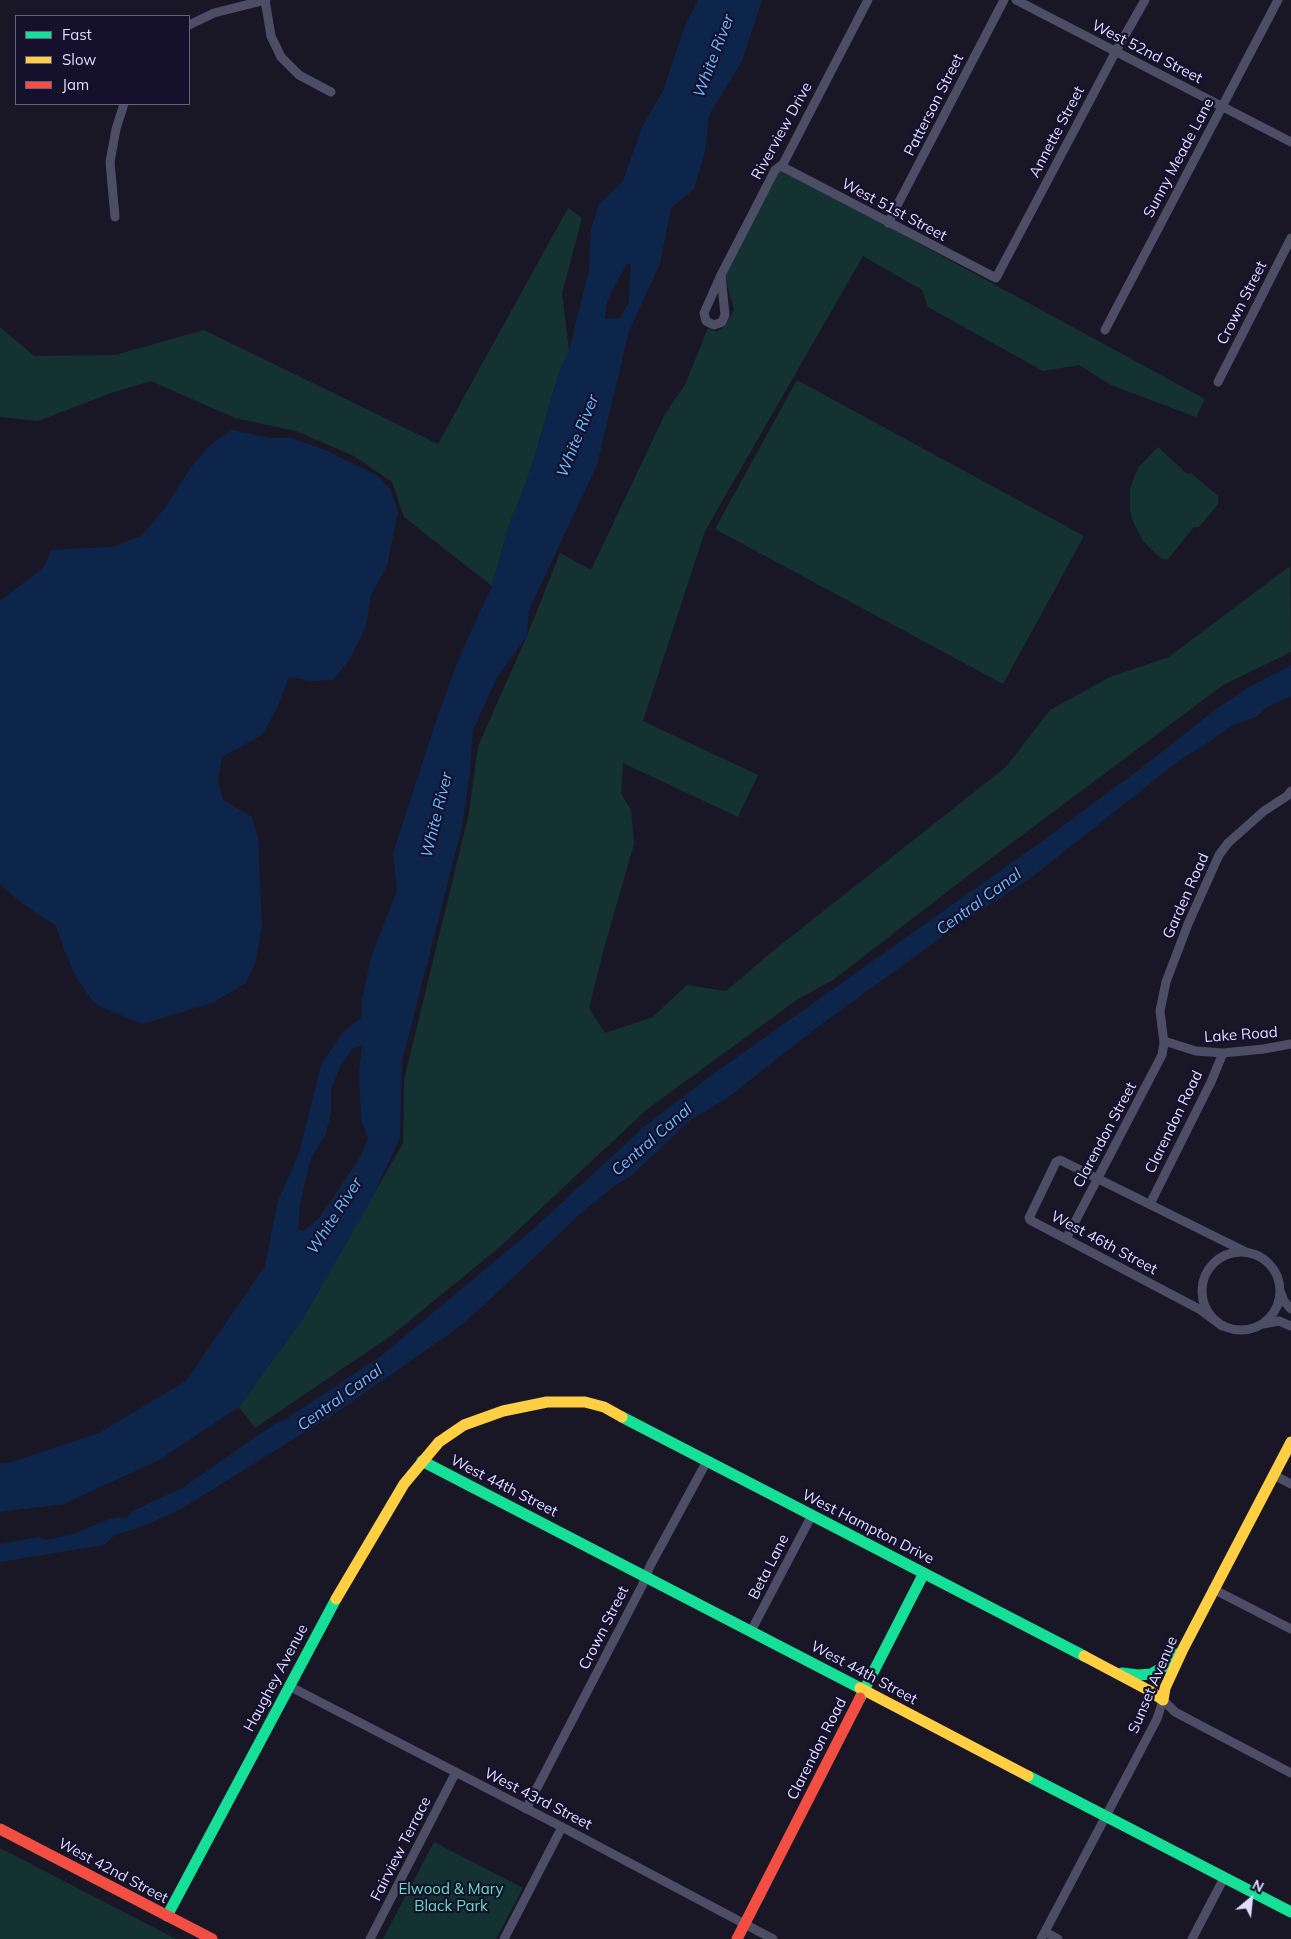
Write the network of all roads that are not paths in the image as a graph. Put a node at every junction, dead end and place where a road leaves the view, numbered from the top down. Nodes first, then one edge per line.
1 (265, 0) edge
2 (868, 0) edge
3 (1004, 0) edge
4 (1016, 0) edge
5 (1145, 0) edge
6 (1278, 0) edge
7 (190, 25) edge
8 (1116, 51) junction
9 (331, 92) dead end
10 (124, 105) edge
11 (1222, 106) junction
12 (1291, 142) edge
13 (781, 166) junction
14 (115, 217) dead end
15 (888, 223) junction
16 (1291, 238) edge
17 (721, 275) junction
18 (996, 278) joint
19 (1105, 330) dead end
20 (1218, 382) dead end
21 (1291, 791) edge
22 (1164, 1041) junction
23 (1291, 1044) edge
24 (1222, 1053) junction
25 (1098, 1179) junction
26 (1150, 1204) junction
27 (1066, 1239) junction
28 (1246, 1252) junction
29 (1280, 1288) junction
30 (1291, 1309) edge
31 (1263, 1324) junction
32 (1222, 1326) junction
33 (1291, 1326) edge
34 (1291, 1442) edge
35 (422, 1461) junction
36 (706, 1461) junction
37 (1274, 1475) junction
38 (1291, 1484) edge
39 (812, 1515) junction
40 (924, 1573) junction
41 (646, 1576) junction
42 (1213, 1589) junction
43 (1291, 1629) edge
44 (752, 1632) junction
45 (1183, 1649) junction
46 (1112, 1671) junction
47 (289, 1686) junction
48 (864, 1691) junction
49 (1163, 1700) junction
50 (456, 1772) junction
51 (1291, 1773) edge
52 (526, 1809) junction
53 (1106, 1816) junction
54 (562, 1827) junction
55 (0, 1829) edge
56 (1224, 1878) junction
57 (1291, 1912) edge
58 (167, 1916) junction
59 (744, 1924) junction
60 (1043, 1936) edge
61 (212, 1939) edge
62 (370, 1939) edge
63 (504, 1939) edge
64 (736, 1939) edge
65 (773, 1939) edge
66 (1058, 1939) edge
67 (1192, 1939) edge

1 - 7 street
1 - 9 street
2 - 13 street, Riverview Drive
3 - 15 street, Patterson Street
4 - 8 street, West 52nd Street
5 - 8 street, Annette Street
6 - 11 street, Sunny Meade Lane
8 - 11 street, West 52nd Street
8 - 18 street, Annette Street
10 - 14 street
11 - 12 street, West 52nd Street
11 - 19 street, Sunny Meade Lane
13 - 15 street, West 51st Street
13 - 17 street, Riverview Drive
15 - 18 street, West 51st Street
16 - 20 street, Crown Street
17 - 17 street, Riverview Drive
21 - 22 street, Garden Road
22 - 24 street, Lake Road
22 - 25 street, Clarendon Street
23 - 24 street, Lake Road
24 - 26 street, Clarendon Road
25 - 26 street, West 46th Street
25 - 27 street, Clarendon Street
25 - 27 street, West 46th Street
26 - 28 street, West 46th Street
27 - 32 street, West 46th Street
28 - 29 street, West 46th Street
28 - 32 street
29 - 30 street, West 46th Street
29 - 31 street
31 - 32 street, West 46th Street
31 - 33 street, West 46th Street
34 - 37 street, Sunset Avenue
35 - 36 street, West Hampton Drive
35 - 41 street, West 44th Street
35 - 47 street, Haughey Avenue
36 - 39 street, West Hampton Drive
36 - 41 street, Crown Street
37 - 38 street
37 - 42 street, Sunset Avenue
39 - 40 street, West Hampton Drive
39 - 44 street, Beta Lane
40 - 46 street, West Hampton Drive
40 - 48 street, Clarendon Road
41 - 44 street, West 44th Street
41 - 52 street, Crown Street
42 - 43 street
42 - 45 street, Sunset Avenue
44 - 48 street, West 44th Street
45 - 46 street
45 - 49 street, Sunset Avenue
46 - 49 street, West Hampton Drive
47 - 50 street, West 43rd Street
47 - 58 street, Haughey Avenue
48 - 53 street, West 44th Street
48 - 59 street, Clarendon Road
49 - 51 street, West Hampton Drive
49 - 53 street, Sunset Avenue
50 - 52 street, West 43rd Street
50 - 62 street, Fairview Terrace
52 - 54 street, West 43rd Street
53 - 56 street, West 44th Street
53 - 60 street, Sunset Avenue
54 - 59 street, West 43rd Street
54 - 63 street
55 - 58 street, West 42nd Street
56 - 57 street, West 44th Street
56 - 67 street
58 - 61 street, West 42nd Street
59 - 64 street, Clarendon Road
59 - 65 street, West 43rd Street
60 - 66 street

